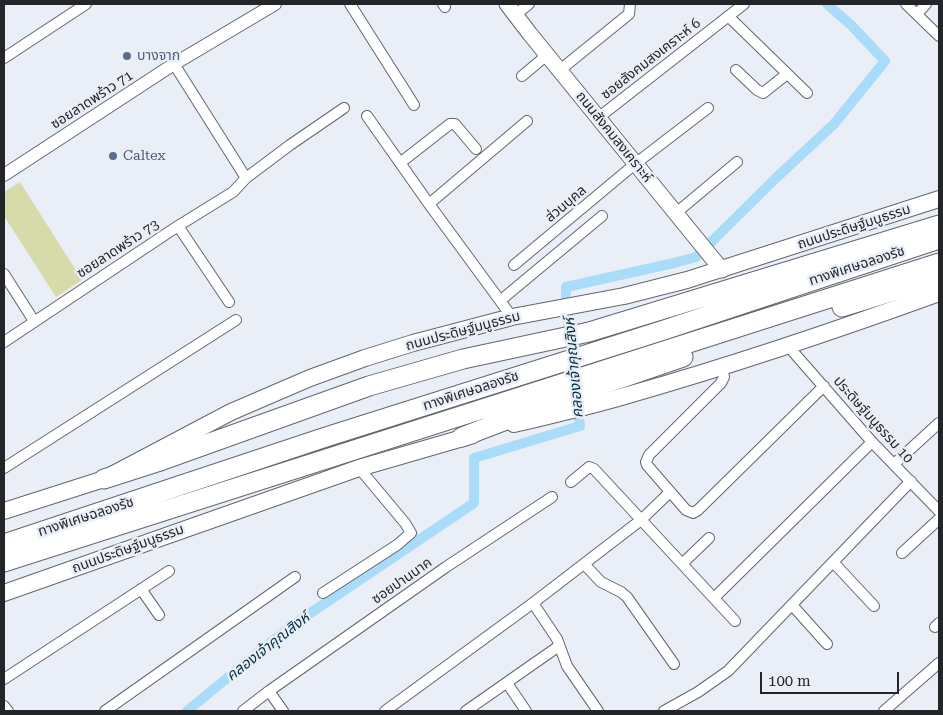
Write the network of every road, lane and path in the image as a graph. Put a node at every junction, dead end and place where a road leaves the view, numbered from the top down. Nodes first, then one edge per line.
1 (86, 4) edge
2 (275, 4) edge
3 (350, 4) edge
4 (529, 4) edge
5 (630, 4) edge
6 (744, 4) edge
7 (906, 4) edge
8 (926, 4) edge
9 (511, 9) edge
10 (917, 14) junction
11 (728, 16) junction
12 (939, 36) edge
13 (547, 55) junction
14 (4, 58) edge
15 (174, 64) junction
16 (560, 70) junction
17 (736, 70) dead end
18 (786, 74) junction
19 (522, 76) dead end
20 (807, 93) dead end
21 (414, 105) dead end
22 (344, 108) dead end
23 (708, 108) dead end
24 (367, 116) dead end
25 (598, 118) junction
26 (527, 121) dead end
27 (476, 149) dead end
28 (737, 162) dead end
29 (400, 164) junction
30 (635, 164) junction
31 (4, 175) edge
32 (246, 178) junction
33 (939, 199) edge
34 (429, 204) junction
35 (676, 213) junction
36 (602, 216) dead end
37 (939, 225) edge
38 (178, 226) junction
39 (939, 239) edge
40 (939, 262) edge
41 (514, 265) dead end
42 (722, 270) junction
43 (4, 274) edge
44 (939, 277) edge
45 (939, 293) edge
46 (501, 300) junction
47 (229, 302) dead end
48 (512, 317) junction
49 (236, 320) dead end
50 (34, 321) junction
51 (4, 342) edge
52 (788, 346) junction
53 (722, 367) junction
54 (824, 386) junction
55 (575, 404) junction
56 (939, 423) edge
57 (462, 437) joint
58 (872, 442) junction
59 (894, 464) junction
60 (4, 468) edge
61 (359, 468) junction
62 (104, 479) junction
63 (911, 481) junction
64 (571, 482) dead end
65 (670, 492) junction
66 (552, 497) dead end
67 (4, 511) edge
68 (939, 511) edge
69 (939, 519) edge
70 (641, 520) junction
71 (709, 538) dead end
72 (4, 544) edge
73 (902, 553) dead end
74 (4, 562) edge
75 (832, 562) junction
76 (584, 564) junction
77 (682, 564) junction
78 (169, 571) dead end
79 (295, 577) dead end
80 (141, 589) junction
81 (4, 593) edge
82 (323, 594) dead end
83 (714, 598) junction
84 (533, 603) junction
85 (792, 605) junction
86 (874, 606) dead end
87 (159, 616) dead end
88 (735, 621) dead end
89 (827, 644) dead end
90 (559, 646) junction
91 (939, 663) edge
92 (674, 664) dead end
93 (4, 679) edge
94 (507, 683) junction
95 (269, 690) junction
96 (4, 706) edge
97 (8, 711) edge
98 (105, 711) edge
99 (243, 711) edge
100 (283, 711) edge
101 (385, 711) edge
102 (466, 711) edge
103 (526, 711) edge
104 (598, 711) edge
105 (664, 711) edge
106 (884, 711) edge

1 - 14 street
2 - 15 street, ซอยลาดพร้าว 71
3 - 21 street
4 - 9 street
5 - 16 street
6 - 11 street, ซอยสังคมสงเคราะห์ 6
7 - 10 street
8 - 10 street
9 - 13 main road, ถนนสังคมสงเคราะห์
10 - 12 street
11 - 18 street
11 - 25 street, ซอยสังคมสงเคราะห์ 6
13 - 16 main road, ถนนสังคมสงเคราะห์
13 - 19 street
15 - 31 street, ซอยลาดพร้าว 71
15 - 32 street
16 - 25 main road, ถนนสังคมสงเคราะห์
17 - 18 street
18 - 20 street
22 - 32 street, ซอยลาดพร้าว 73
23 - 30 street, ส่วนบุคล
24 - 29 street
25 - 30 main road, ถนนสังคมสงเคราะห์
26 - 34 street
27 - 29 street
28 - 35 street
29 - 34 street
30 - 35 main road, ถนนสังคมสงเคราะห์
30 - 41 street, ส่วนบุคล
32 - 38 street, ซอยลาดพร้าว 73
33 - 42 main road, ถนนประดิษฐ์มนูธรรม
34 - 46 street
35 - 42 main road, ถนนสังคมสงเคราะห์
36 - 46 street
37 - 62 highway
38 - 47 street
38 - 50 street, ซอยลาดพร้าว 73
39 - 72 highway, ทางพิเศษฉลองรัช
40 - 74 highway, ทางพิเศษฉลองรัช
42 - 48 main road, ถนนประดิษฐ์มนูธรรม
43 - 50 street
44 - 55 highway
45 - 52 main road
46 - 48 street
48 - 62 main road, ถนนประดิษฐ์มนูธรรม
49 - 60 street
50 - 51 street, ซอยลาดพร้าว 73
52 - 53 main road
52 - 54 street, ประดิษฐ์มนูธรรม 10
53 - 55 main road
53 - 65 street
54 - 58 street, ประดิษฐ์มนูธรรม 10
54 - 65 street
55 - 57 highway
56 - 59 street
57 - 61 main road, ถนนประดิษฐ์มนูธรรม
58 - 59 street, ประดิษฐ์มนูธรรม 10
58 - 83 street
59 - 63 street, ประดิษฐ์มนูธรรม 10
61 - 81 main road, ถนนประดิษฐ์มนูธรรม
61 - 82 street
62 - 67 main road, ถนนประดิษฐ์มนูธรรม
63 - 68 street, ประดิษฐ์มนูธรรม 10
63 - 75 street
64 - 70 street
65 - 70 street
66 - 95 street, ซอยปานนาค
69 - 73 street
70 - 76 street
70 - 77 street
71 - 77 street
75 - 85 street
75 - 86 street
76 - 84 street
76 - 92 street
77 - 83 street
78 - 80 street
79 - 98 street
80 - 87 street
80 - 93 street
83 - 88 street
84 - 90 street
84 - 101 street
85 - 89 street
85 - 105 street
90 - 94 street
90 - 104 street
91 - 106 street
94 - 102 street
94 - 103 street
95 - 99 street, ซอยปานนาค
95 - 100 street
96 - 97 street

